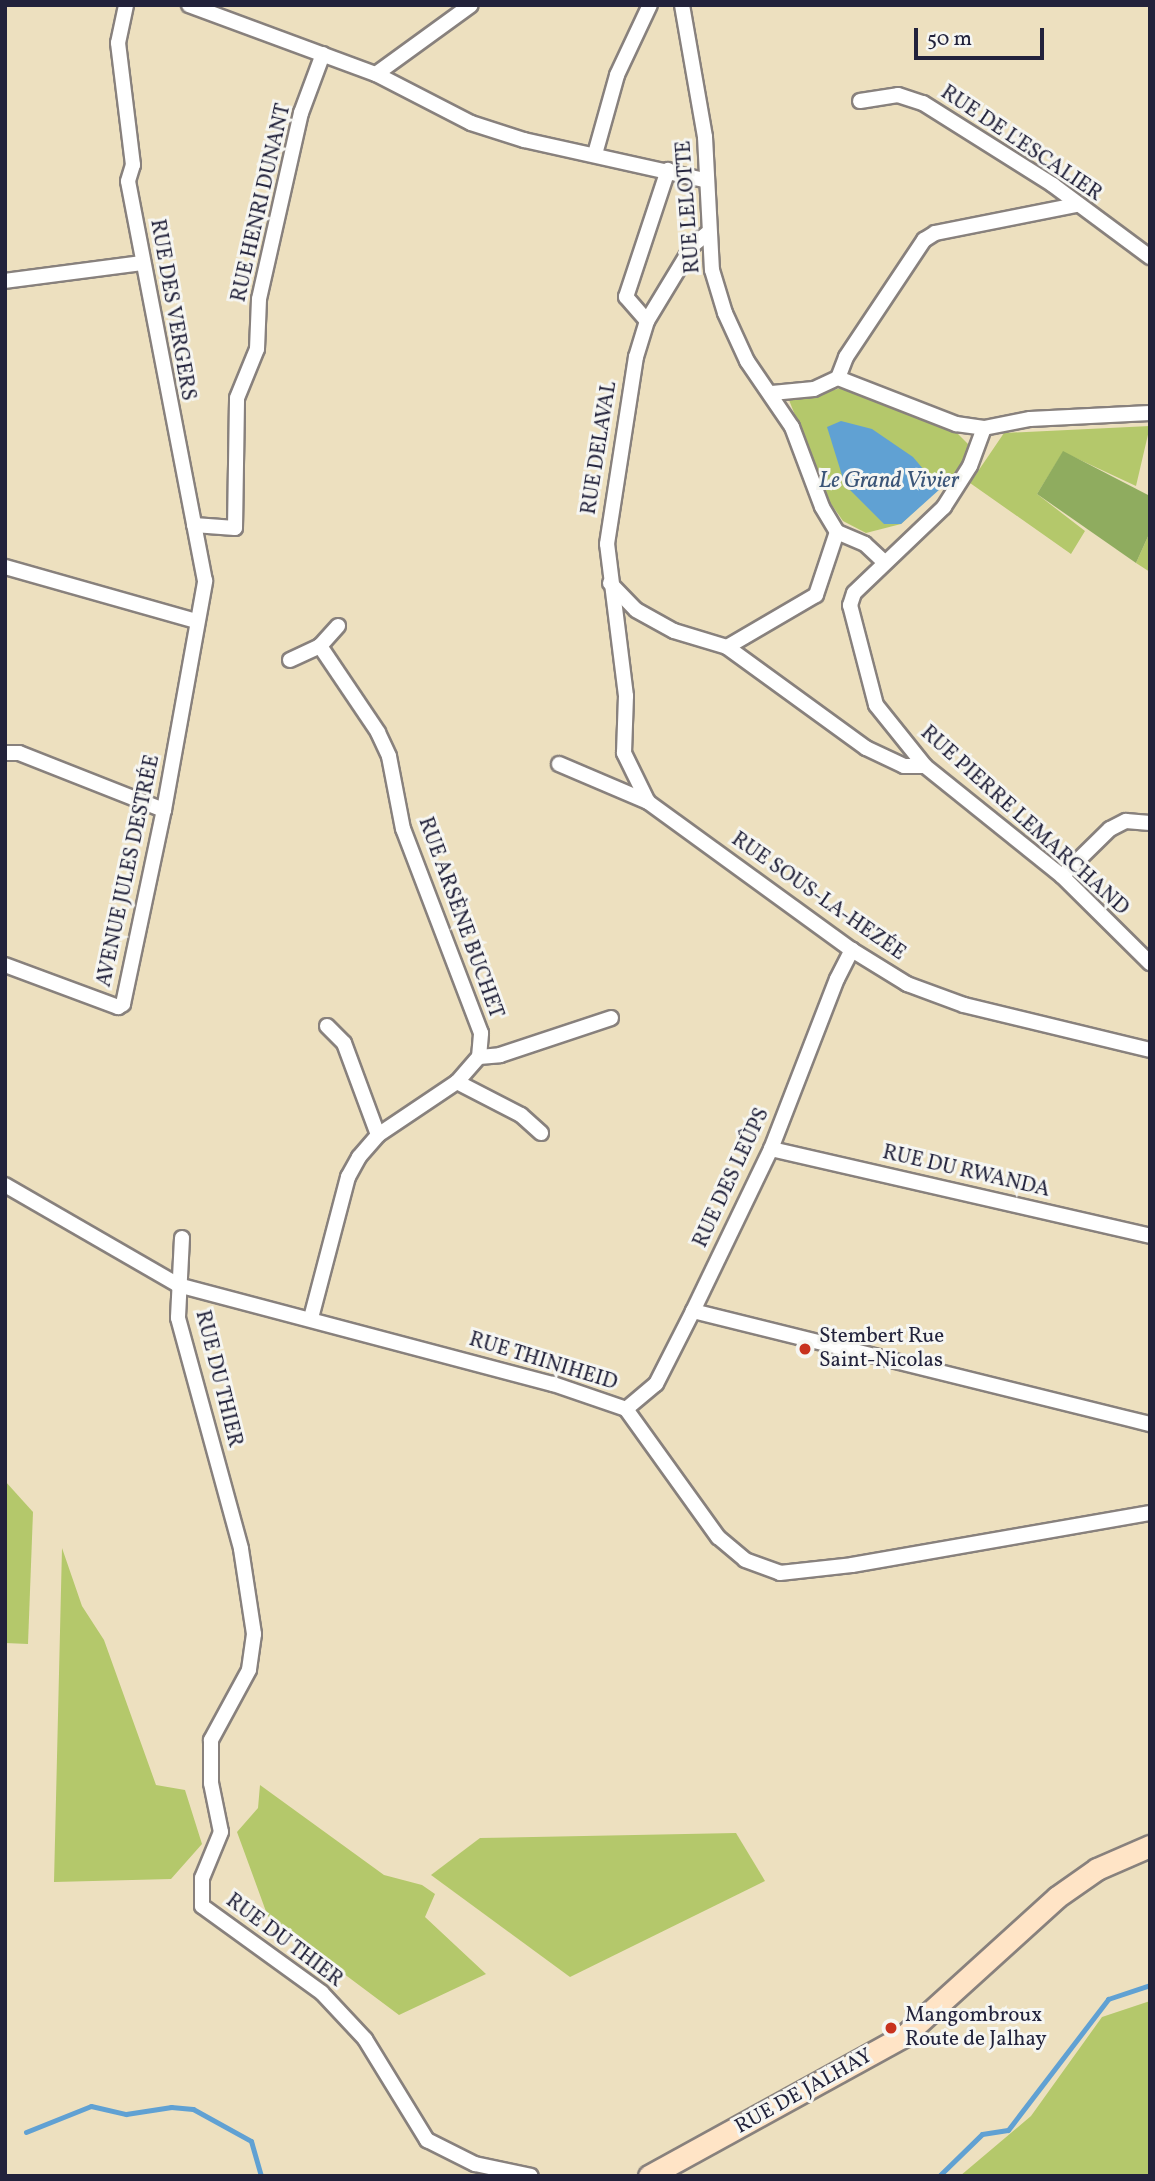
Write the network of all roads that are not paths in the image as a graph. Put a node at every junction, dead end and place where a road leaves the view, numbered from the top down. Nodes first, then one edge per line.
1 (127, 5) edge
2 (189, 5) edge
3 (471, 5) edge
4 (650, 5) edge
5 (682, 5) edge
6 (323, 54) junction
7 (376, 74) junction
8 (860, 101) dead end
9 (595, 154) junction
10 (668, 170) junction
11 (705, 180) junction
12 (1077, 205) junction
13 (708, 233) junction
14 (1150, 257) edge
15 (141, 263) junction
16 (5, 281) edge
17 (647, 321) junction
18 (838, 378) junction
19 (772, 393) junction
20 (1150, 413) edge
21 (984, 428) junction
22 (194, 525) junction
23 (837, 532) junction
24 (883, 561) junction
25 (5, 566) edge
26 (610, 583) junction
27 (196, 621) junction
28 (338, 625) dead end
29 (320, 646) junction
30 (727, 647) junction
31 (290, 660) dead end
32 (5, 753) edge
33 (559, 764) dead end
34 (925, 766) junction
35 (648, 802) junction
36 (164, 810) junction
37 (1150, 823) edge
38 (1062, 876) junction
39 (852, 950) junction
40 (1150, 963) edge
41 (5, 965) edge
42 (611, 1018) dead end
43 (327, 1026) dead end
44 (1150, 1051) edge
45 (479, 1057) junction
46 (457, 1082) junction
47 (541, 1133) dead end
48 (378, 1135) junction
49 (771, 1149) junction
50 (5, 1185) edge
51 (1150, 1236) edge
52 (182, 1238) dead end
53 (178, 1284) junction
54 (692, 1311) junction
55 (311, 1318) junction
56 (626, 1409) junction
57 (1150, 1424) edge
58 (1150, 1513) edge
59 (1150, 1846) edge
60 (531, 2176) edge
61 (649, 2176) edge

1 - 15 street, RUE DES VERGERS
2 - 6 street
3 - 7 street
4 - 9 street
5 - 11 street, RUE LELOTTE
6 - 7 street
6 - 22 street, RUE HENRI DUNANT
7 - 9 street
8 - 12 street, RUE DE L'ESCALIER
9 - 10 street
10 - 11 street
10 - 17 street
11 - 13 street, RUE LELOTTE
12 - 14 street, RUE DE L'ESCALIER
12 - 18 street
13 - 17 street, RUE DELAVAL
13 - 19 street, RUE LELOTTE
15 - 16 street
15 - 22 street, RUE DES VERGERS
17 - 26 street, RUE DELAVAL
18 - 19 street
18 - 21 street
19 - 23 street, RUE LELOTTE
20 - 21 street
21 - 24 street, RUE PIERRE LEMARCHAND
22 - 27 street, RUE DES VERGERS
23 - 24 street
23 - 30 street
24 - 34 street, RUE PIERRE LEMARCHAND
25 - 27 street
26 - 30 street
26 - 35 street, RUE DELAVAL
27 - 36 street, AVENUE JULES DESTRÉE
28 - 29 street
29 - 31 street
29 - 45 street, RUE ARSÈNE BUCHET
30 - 34 street
32 - 36 street
33 - 35 street, RUE SOUS-LA-HEZÉE
34 - 38 street, RUE PIERRE LEMARCHAND
35 - 39 street, RUE SOUS-LA-HEZÉE
36 - 41 street, AVENUE JULES DESTRÉE
37 - 38 street
38 - 40 street, RUE PIERRE LEMARCHAND
39 - 44 street, RUE SOUS-LA-HEZÉE
39 - 49 street, RUE DES LEÛPS
42 - 45 street
43 - 48 street
45 - 46 street
46 - 47 street
46 - 48 street
48 - 55 street
49 - 51 street, RUE DU RWANDA
49 - 54 street, RUE DES LEÛPS
50 - 53 street, RUE THINIHEID
52 - 53 street
53 - 55 street, RUE THINIHEID
53 - 60 street, RUE DU THIER
54 - 56 street, RUE DES LEÛPS
54 - 57 street
55 - 56 street, RUE THINIHEID
56 - 58 street, RUE THINIHEID
59 - 61 main road, RUE DE JALHAY

